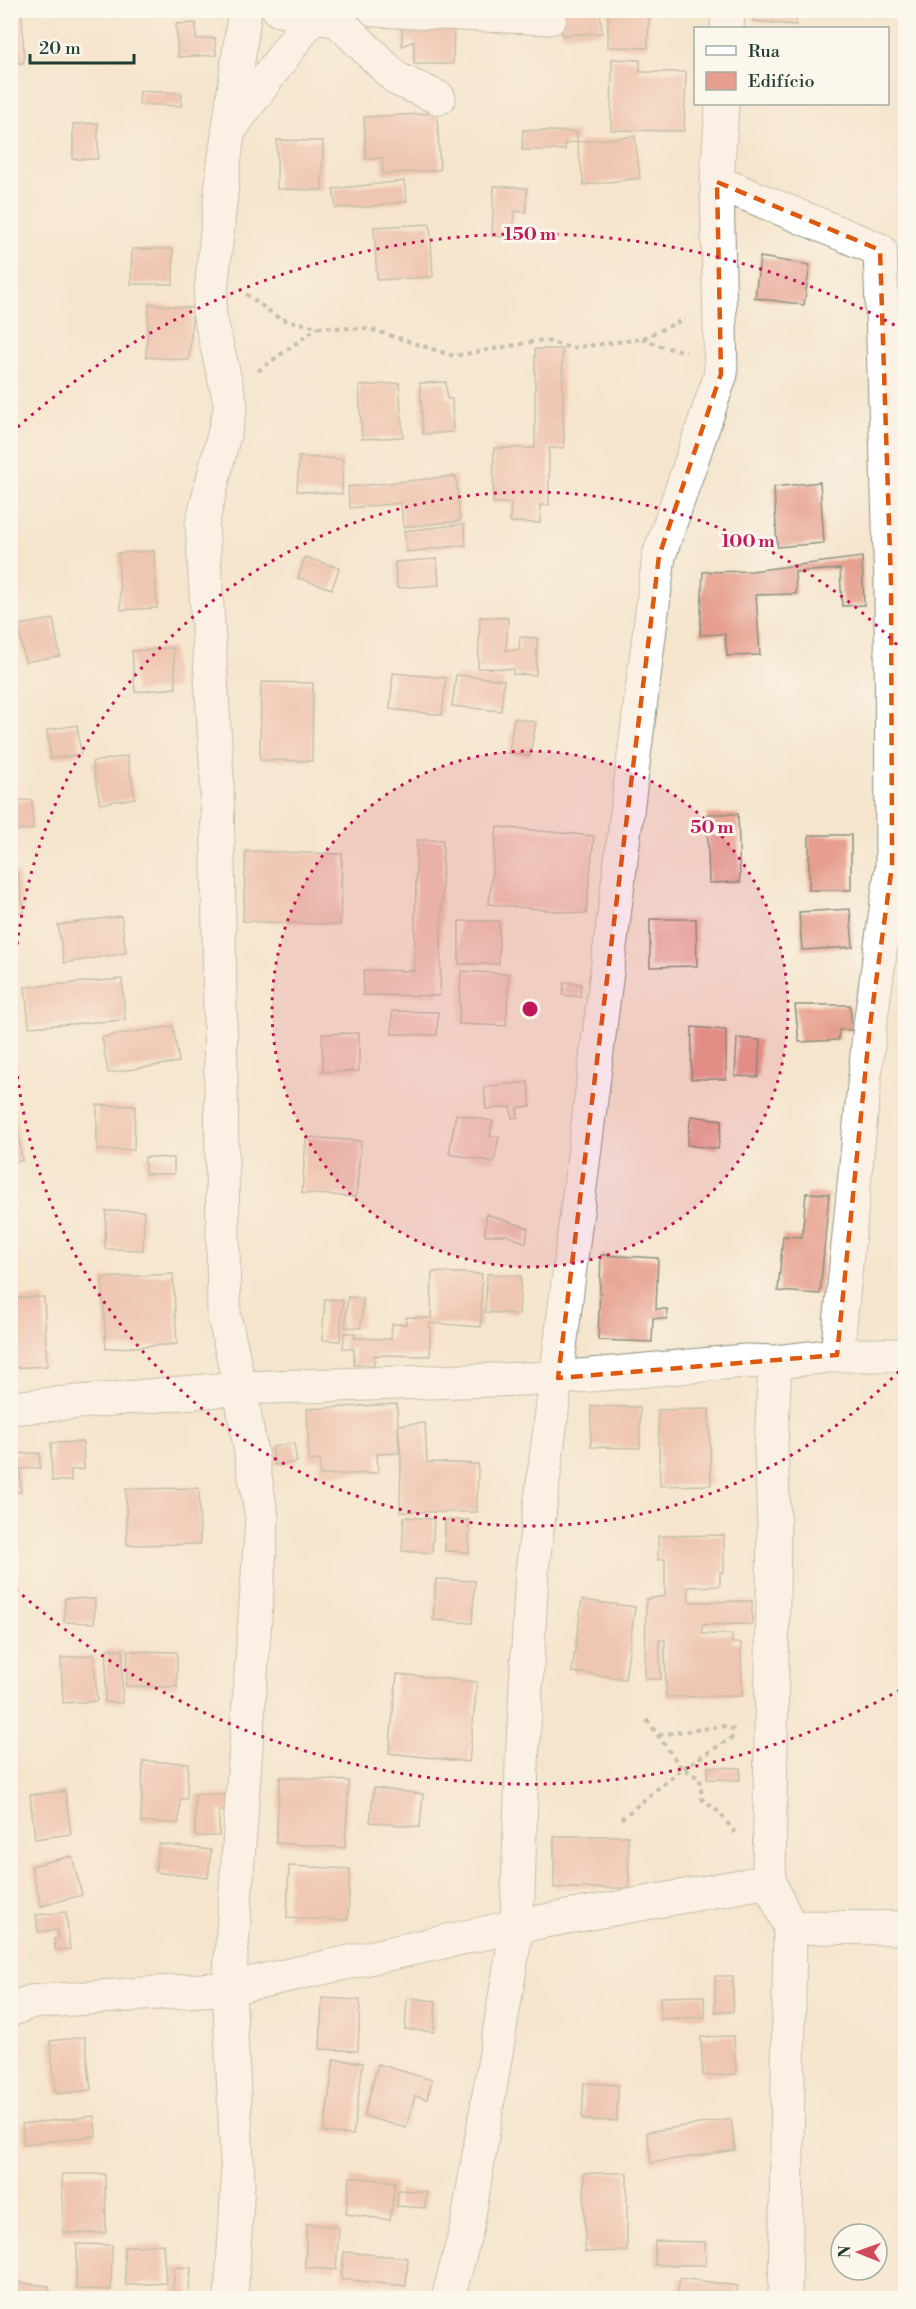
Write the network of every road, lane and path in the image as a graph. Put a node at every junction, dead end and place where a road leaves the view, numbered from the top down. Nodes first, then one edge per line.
1 (245, 10) edge
2 (279, 10) edge
3 (375, 10) edge
4 (728, 10) edge
5 (339, 16) edge
6 (550, 18) dead end
7 (727, 27) edge
8 (439, 98) dead end
9 (722, 105) edge
10 (228, 132) junction
11 (717, 182) junction
12 (213, 270) junction
13 (719, 293) junction
14 (318, 327) junction
15 (641, 339) junction
16 (721, 374) junction
17 (231, 406) junction
18 (899, 868) edge
19 (837, 1355) junction
20 (906, 1355) edge
21 (775, 1362) junction
22 (558, 1378) junction
23 (240, 1388) junction
24 (10, 1408) edge
25 (647, 1720) dead end
26 (659, 1736) junction
27 (683, 1768) junction
28 (621, 1819) dead end
29 (769, 1845) junction
30 (769, 1881) junction
31 (517, 1926) junction
32 (790, 1927) junction
33 (906, 1928) edge
34 (229, 1988) junction
35 (10, 2010) edge
36 (231, 2298) edge
37 (448, 2298) edge
38 (785, 2298) edge

1 - 10 street
2 - 5 street
3 - 6 street
4 - 7 street
5 - 8 street
5 - 10 street
9 - 11 street
10 - 12 street
11 - 13 street
11 - 18 street
12 - 14 path
12 - 17 street
13 - 15 path
13 - 16 street
14 - 15 path
14 - 17 path
15 - 16 path
16 - 22 street
17 - 23 street
18 - 19 street
19 - 20 street
19 - 21 street
21 - 22 street
21 - 29 street
22 - 23 street
22 - 31 street
23 - 24 street
23 - 34 street
25 - 26 path
26 - 27 path
26 - 27 path
27 - 28 path
27 - 29 path
29 - 30 street
30 - 31 street
30 - 32 street
31 - 34 street
31 - 37 street
32 - 33 street
32 - 38 street
34 - 35 street
34 - 36 street

